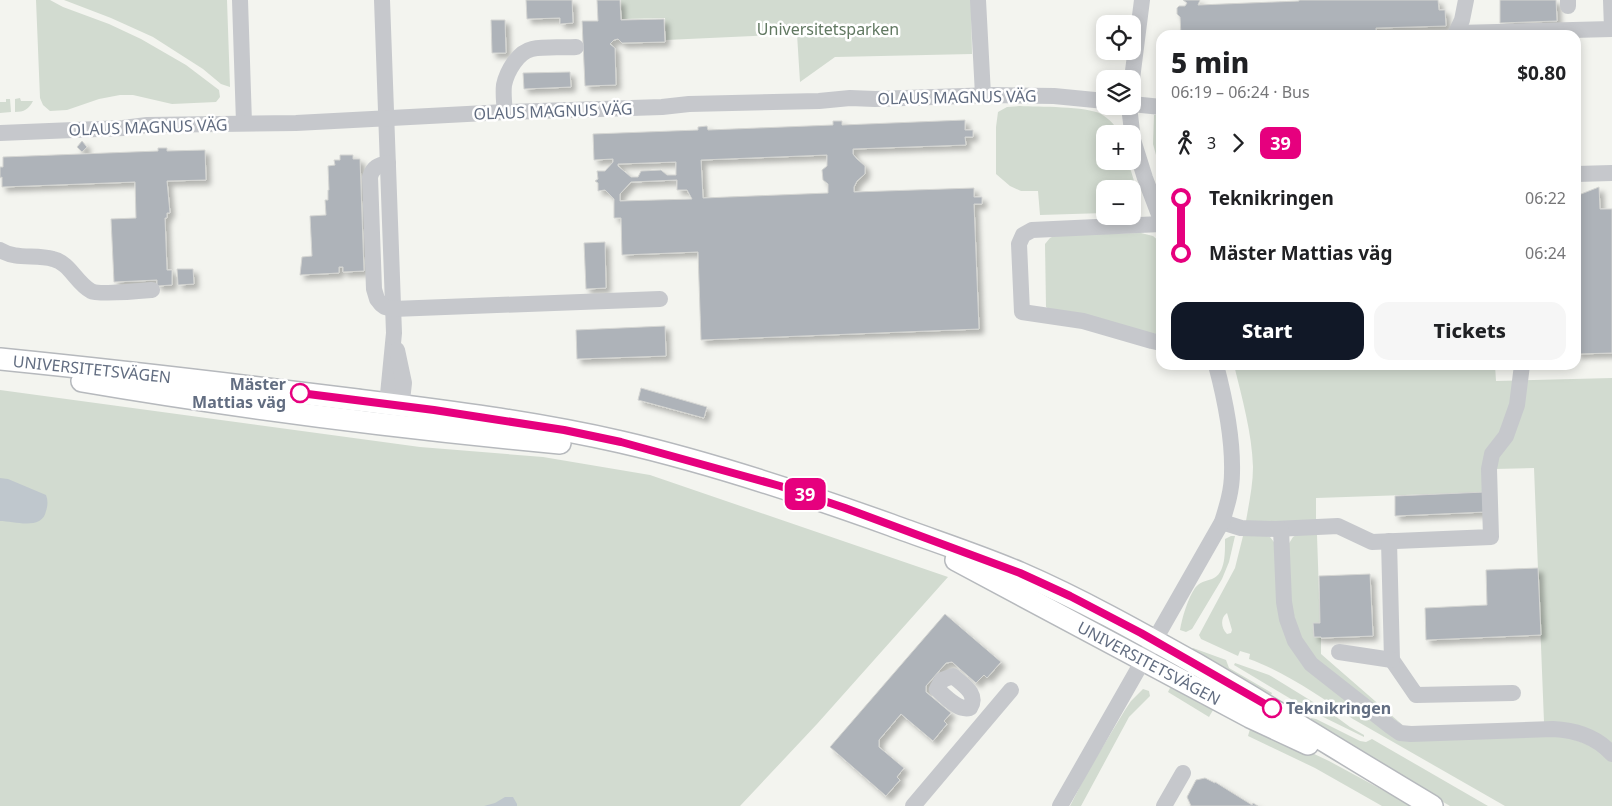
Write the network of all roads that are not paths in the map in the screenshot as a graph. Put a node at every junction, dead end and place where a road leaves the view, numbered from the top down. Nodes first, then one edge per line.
1 (240, 0) edge
2 (382, 0) edge
3 (978, 0) edge
4 (1142, 0) edge
5 (1466, 0) edge
6 (1611, 0) edge
7 (1457, 30) edge
8 (1581, 30) edge
9 (576, 47) dead end
10 (1133, 70) edge
11 (983, 96) junction
12 (1096, 101) edge
13 (1141, 105) edge
14 (1156, 106) edge
15 (504, 112) junction
16 (1130, 115) edge
17 (386, 118) junction
18 (244, 124) junction
19 (0, 133) edge
20 (1612, 173) edge
21 (1581, 174) edge
22 (1156, 208) edge
23 (1156, 222) edge
24 (0, 250) edge
25 (152, 290) dead end
26 (660, 299) dead end
27 (393, 309) junction
28 (1156, 342) edge
29 (0, 359) edge
30 (0, 366) edge
31 (1217, 370) edge
32 (1521, 370) edge
33 (393, 415) junction
34 (1222, 522) junction
35 (892, 526) junction
36 (1281, 529) junction
37 (1389, 541) junction
38 (1154, 641) junction
39 (1339, 652) dead end
40 (1144, 660) junction
41 (1392, 660) junction
42 (1011, 690) dead end
43 (1514, 693) dead end
44 (972, 707) dead end
45 (986, 720) junction
46 (1612, 754) edge
47 (1183, 773) dead end
48 (1410, 793) junction
49 (1168, 805) edge
50 (912, 806) edge
51 (1060, 806) edge
52 (1432, 806) edge

1 - 18 street
2 - 17 street
3 - 11 street
4 - 10 street
5 - 7 street
6 - 8 street
9 - 15 street
11 - 12 street, OLAUS MAGNUS VÄG
11 - 15 street, OLAUS MAGNUS VÄG
13 - 14 street
15 - 17 street, OLAUS MAGNUS VÄG
16 - 22 street
17 - 18 street, OLAUS MAGNUS VÄG
17 - 27 street
18 - 19 street, OLAUS MAGNUS VÄG
20 - 21 street
23 - 28 street
24 - 25 street
26 - 27 street
27 - 33 street
29 - 33 main road, UNIVERSITETSVÄGEN
30 - 33 main road, UNIVERSITETSVÄGEN
31 - 34 street
32 - 37 street
33 - 35 main road, UNIVERSITETSVÄGEN
34 - 36 street
34 - 38 street
35 - 38 main road, UNIVERSITETSVÄGEN
35 - 40 main road, UNIVERSITETSVÄGEN
36 - 37 street
36 - 46 street
37 - 41 street
38 - 40 street
38 - 48 main road, UNIVERSITETSVÄGEN
39 - 41 street
40 - 48 main road, UNIVERSITETSVÄGEN
40 - 51 street
41 - 43 street
42 - 45 street
44 - 45 street
45 - 50 street
47 - 49 street
48 - 52 main road, UNIVERSITETSVÄGEN

